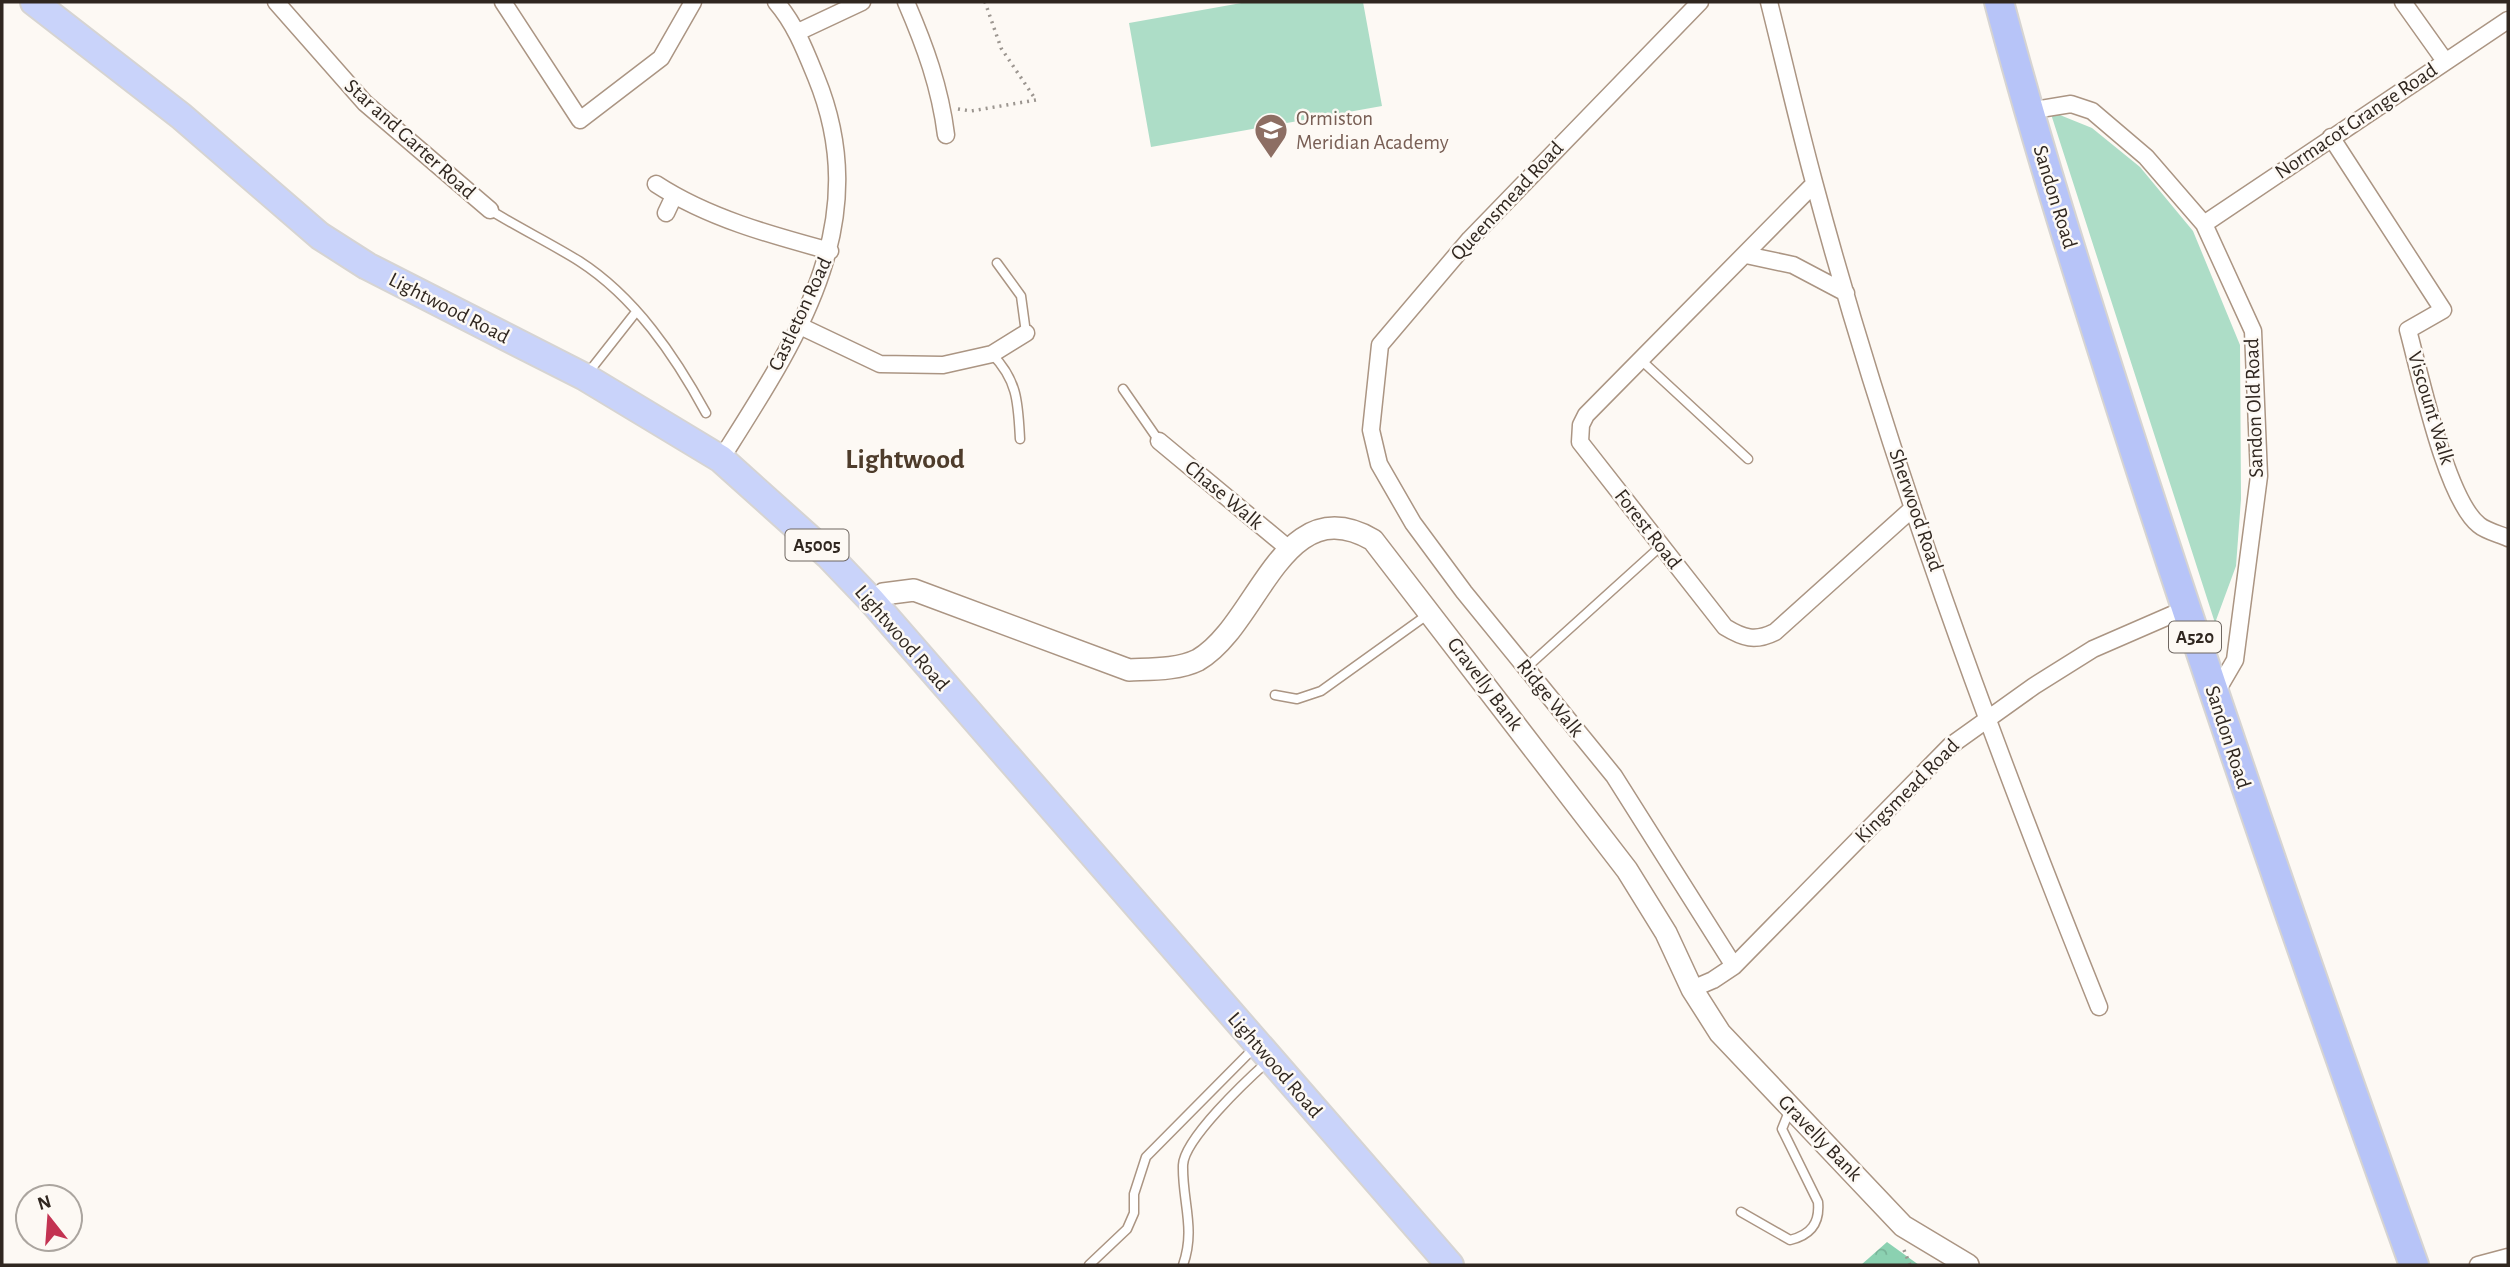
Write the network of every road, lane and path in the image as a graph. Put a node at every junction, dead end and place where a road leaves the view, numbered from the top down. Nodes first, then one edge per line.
1 (34, 2) edge
2 (276, 2) edge
3 (503, 2) edge
4 (693, 2) edge
5 (776, 2) edge
6 (862, 2) edge
7 (906, 2) edge
8 (985, 2) edge
9 (1700, 2) edge
10 (1769, 2) edge
11 (1998, 2) edge
12 (2403, 2) edge
13 (2508, 20) edge
14 (798, 32) junction
15 (2445, 61) junction
16 (942, 106) junction
17 (2028, 111) junction
18 (946, 135) dead end
19 (2330, 137) junction
20 (656, 184) dead end
21 (1814, 184) junction
22 (674, 197) junction
23 (490, 210) joint
24 (666, 213) dead end
25 (2204, 224) junction
26 (830, 251) junction
27 (1746, 255) junction
28 (997, 263) dead end
29 (1846, 293) junction
30 (636, 312) junction
31 (800, 326) junction
32 (1026, 333) joint
33 (992, 354) junction
34 (1641, 360) junction
35 (585, 377) junction
36 (1123, 389) dead end
37 (706, 413) dead end
38 (1371, 430) joint
39 (1020, 439) dead end
40 (1159, 441) joint
41 (721, 459) junction
42 (1748, 459) dead end
43 (1913, 508) junction
44 (2508, 538) edge
45 (1662, 545) junction
46 (1289, 549) junction
47 (872, 601) junction
48 (2185, 609) junction
49 (1431, 612) junction
50 (1526, 668) junction
51 (1275, 695) dead end
52 (2214, 696) junction
53 (1988, 718) junction
54 (1734, 966) junction
55 (1692, 989) junction
56 (2099, 1007) dead end
57 (1263, 1053) junction
58 (1791, 1107) junction
59 (1741, 1212) dead end
60 (2508, 1257) edge
61 (1088, 1265) edge
62 (1183, 1265) edge
63 (1450, 1265) edge
64 (1968, 1265) edge
65 (2414, 1265) edge
66 (2478, 1265) edge

1 - 35 main road, Lightwood Road / A5005
2 - 23 street, Star and Garter Road
3 - 4 street
5 - 14 street, Castleton Road
6 - 14 street
7 - 16 street
8 - 16 path
9 - 38 street, Queensmead Road
10 - 21 street, Sherwood Road
11 - 17 highway, Sandon Road / A520
12 - 15 street
13 - 15 street, Normacot Grange Road
14 - 26 street, Castleton Road
15 - 19 street, Normacot Grange Road
16 - 18 street
17 - 25 street, Sandon Old Road
17 - 48 highway, Sandon Road / A520
19 - 25 street, Normacot Grange Road
19 - 44 street, Viscount Walk
20 - 22 street
21 - 27 street, Forest Road
21 - 29 street, Sherwood Road
22 - 24 street
22 - 26 street
23 - 30 lane
25 - 52 street, Sandon Old Road
26 - 31 street, Castleton Road
27 - 29 street
27 - 34 street, Forest Road
28 - 32 lane
29 - 43 street, Sherwood Road
30 - 35 lane
30 - 37 lane
31 - 33 street
31 - 41 street, Castleton Road
32 - 33 street
33 - 39 lane
34 - 42 lane
34 - 45 street, Forest Road
35 - 41 main road, Lightwood Road / A5005
36 - 40 lane
38 - 50 street, Ridge Walk
40 - 46 street, Chase Walk
41 - 47 main road, Lightwood Road / A5005
43 - 45 street, Forest Road
43 - 53 street, Sherwood Road
45 - 50 lane
46 - 47 street, Gravelly Bank
46 - 49 street, Gravelly Bank
47 - 57 main road, Lightwood Road / A5005
48 - 52 highway, Sandon Road / A520
48 - 53 street, Kingsmead Road
49 - 51 lane
49 - 55 street, Gravelly Bank
50 - 54 street, Ridge Walk
52 - 65 highway, Sandon Road / A520
53 - 54 street, Kingsmead Road
53 - 56 street, Sherwood Road
54 - 55 street, Kingsmead Road
55 - 58 street, Gravelly Bank
57 - 61 lane
57 - 62 lane
57 - 63 main road, Lightwood Road / A5005
58 - 59 lane
58 - 64 street, Gravelly Bank
60 - 66 street

